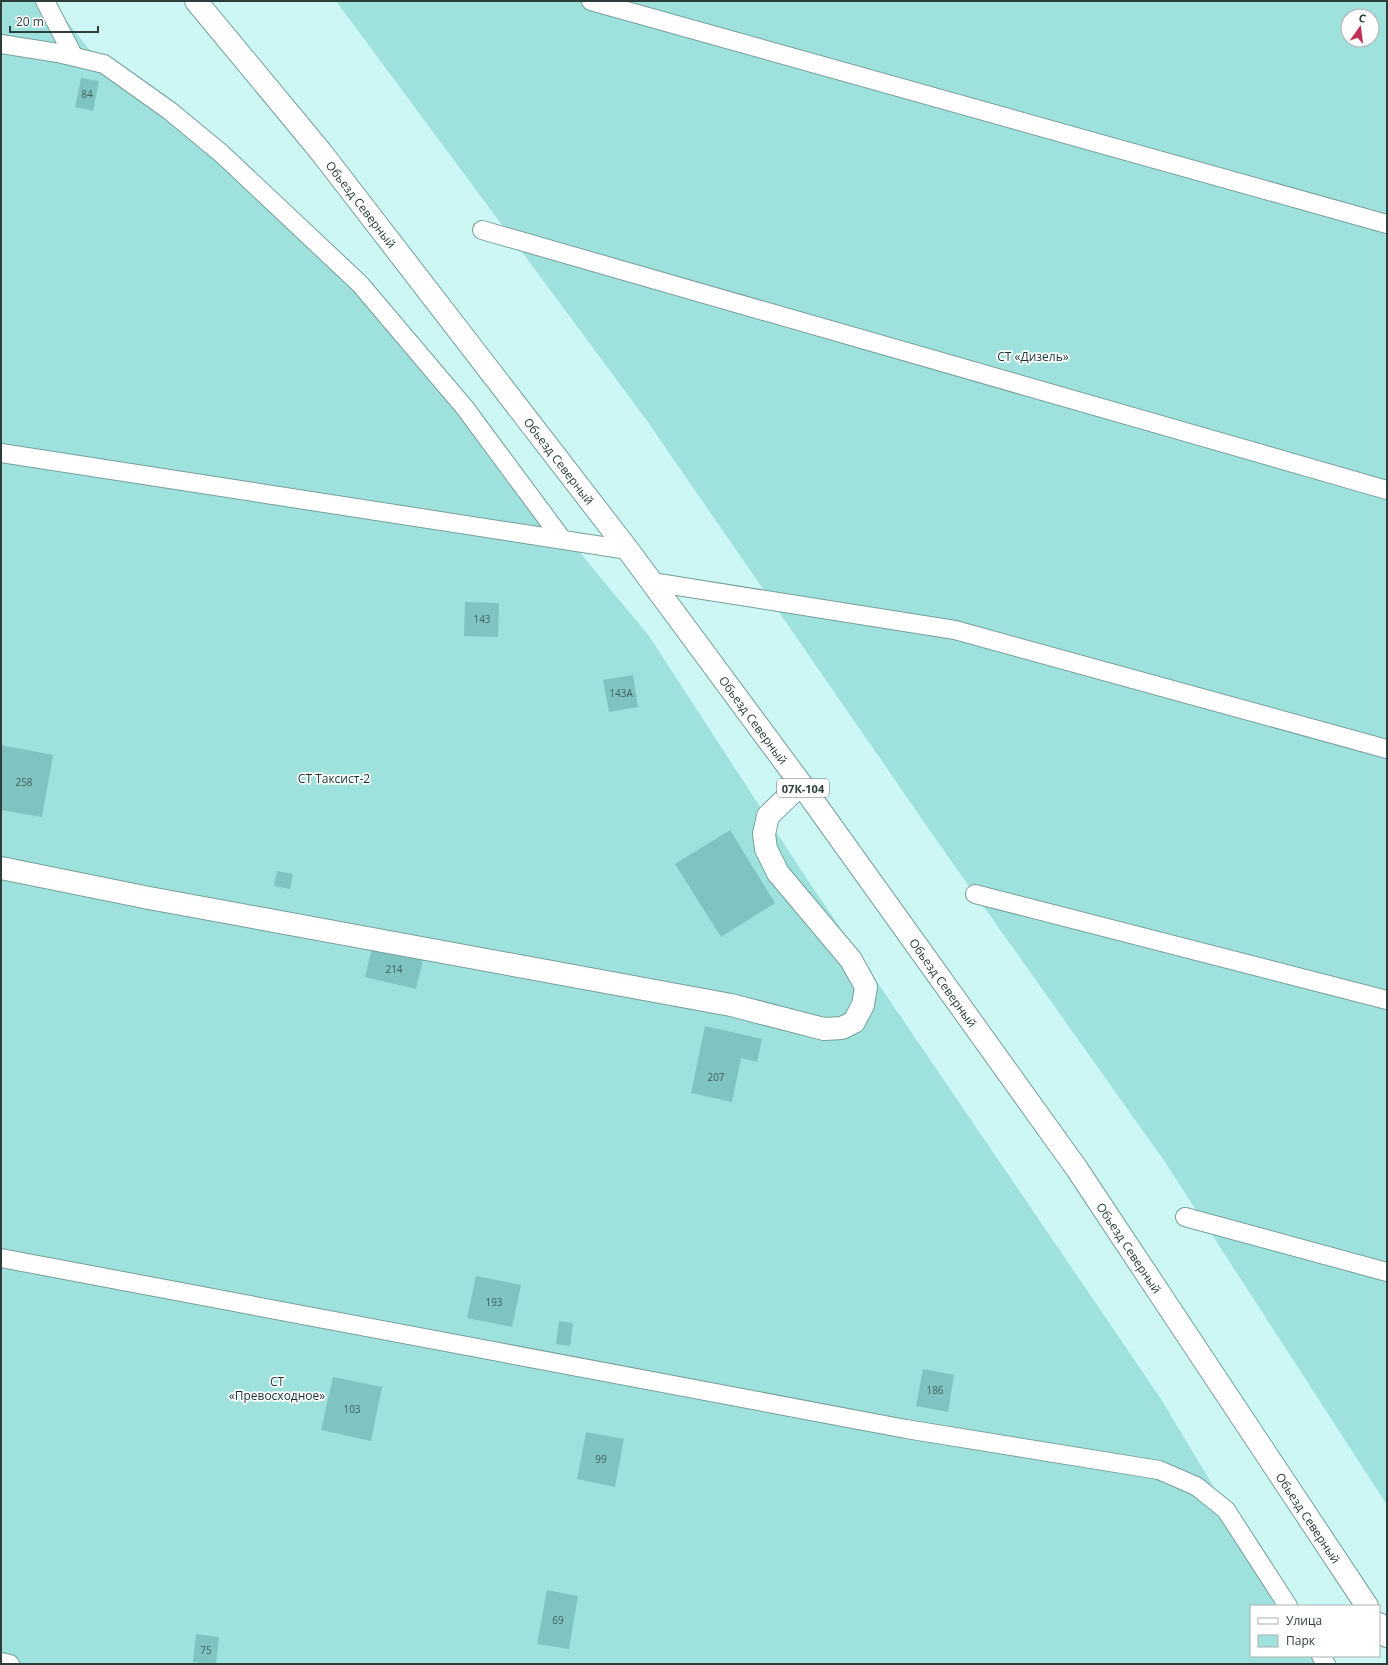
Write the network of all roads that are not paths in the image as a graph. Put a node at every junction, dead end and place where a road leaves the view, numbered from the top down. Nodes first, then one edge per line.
1 (45, 1) edge
2 (196, 1) edge
3 (591, 1) edge
4 (1, 44) edge
5 (74, 57) junction
6 (1387, 224) edge
7 (482, 230) dead end
8 (1, 453) edge
9 (1387, 490) edge
10 (562, 539) junction
11 (628, 550) junction
12 (652, 582) junction
13 (1387, 749) edge
14 (801, 784) junction
15 (1, 868) edge
16 (976, 894) dead end
17 (1387, 1000) edge
18 (1185, 1217) dead end
19 (1, 1258) edge
20 (1387, 1272) edge
21 (1287, 1605) edge
22 (1366, 1605) edge
23 (1380, 1626) edge
24 (1387, 1636) edge
25 (1, 1662) edge
26 (10, 1664) edge

1 - 5 lane
2 - 11 main road, Обьезд Северный / 07К-104
3 - 6 lane
4 - 5 lane
5 - 10 lane
7 - 9 lane
8 - 10 lane
10 - 11 lane
11 - 12 main road, Обьезд Северный / 07К-104
12 - 13 lane
12 - 14 main road, Обьезд Северный / 07К-104
14 - 15 main road
14 - 22 main road, Обьезд Северный / 07К-104
16 - 17 lane
18 - 20 lane
19 - 21 lane
23 - 24 main road
25 - 26 lane

